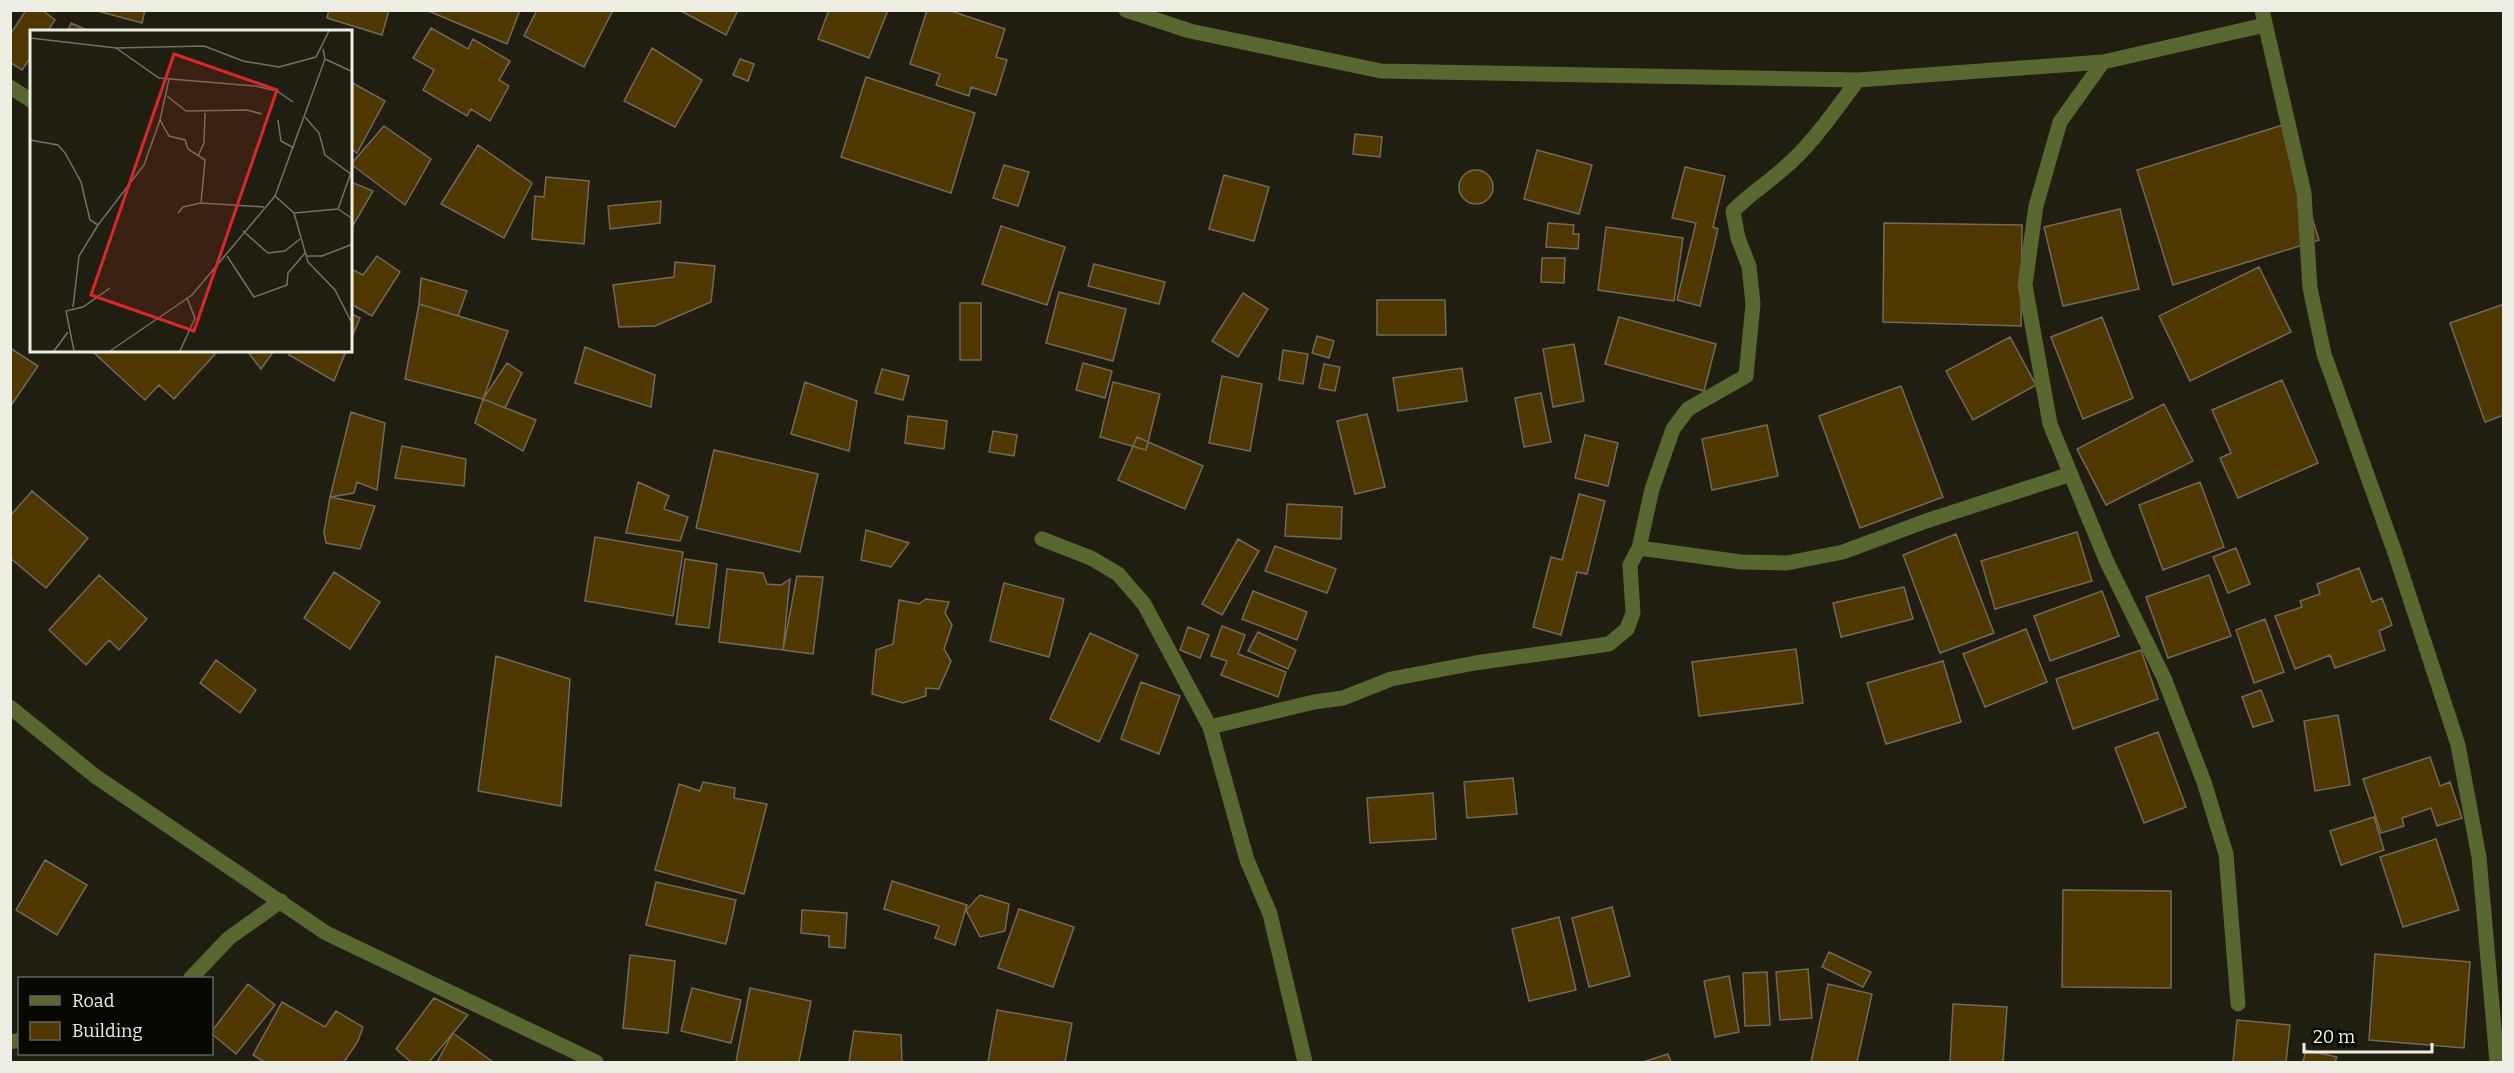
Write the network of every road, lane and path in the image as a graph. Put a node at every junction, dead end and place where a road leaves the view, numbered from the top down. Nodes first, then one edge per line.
1 (1126, 10) edge
2 (2264, 18) edge
3 (2103, 62) junction
4 (1858, 80) junction
5 (10, 87) edge
6 (30, 100) edge
7 (2071, 474) junction
8 (1042, 539) dead end
9 (1639, 548) junction
10 (10, 707) edge
11 (1210, 727) junction
12 (281, 901) junction
13 (192, 977) edge
14 (2238, 1004) dead end
15 (596, 1062) edge
16 (1305, 1062) edge
17 (2498, 1062) edge

1 - 4 street
2 - 3 street
2 - 17 street
3 - 4 street
3 - 7 street
4 - 9 street
5 - 6 street
7 - 9 street
7 - 14 street
8 - 11 street
9 - 11 street
10 - 12 street
11 - 16 street
12 - 13 street
12 - 15 street

